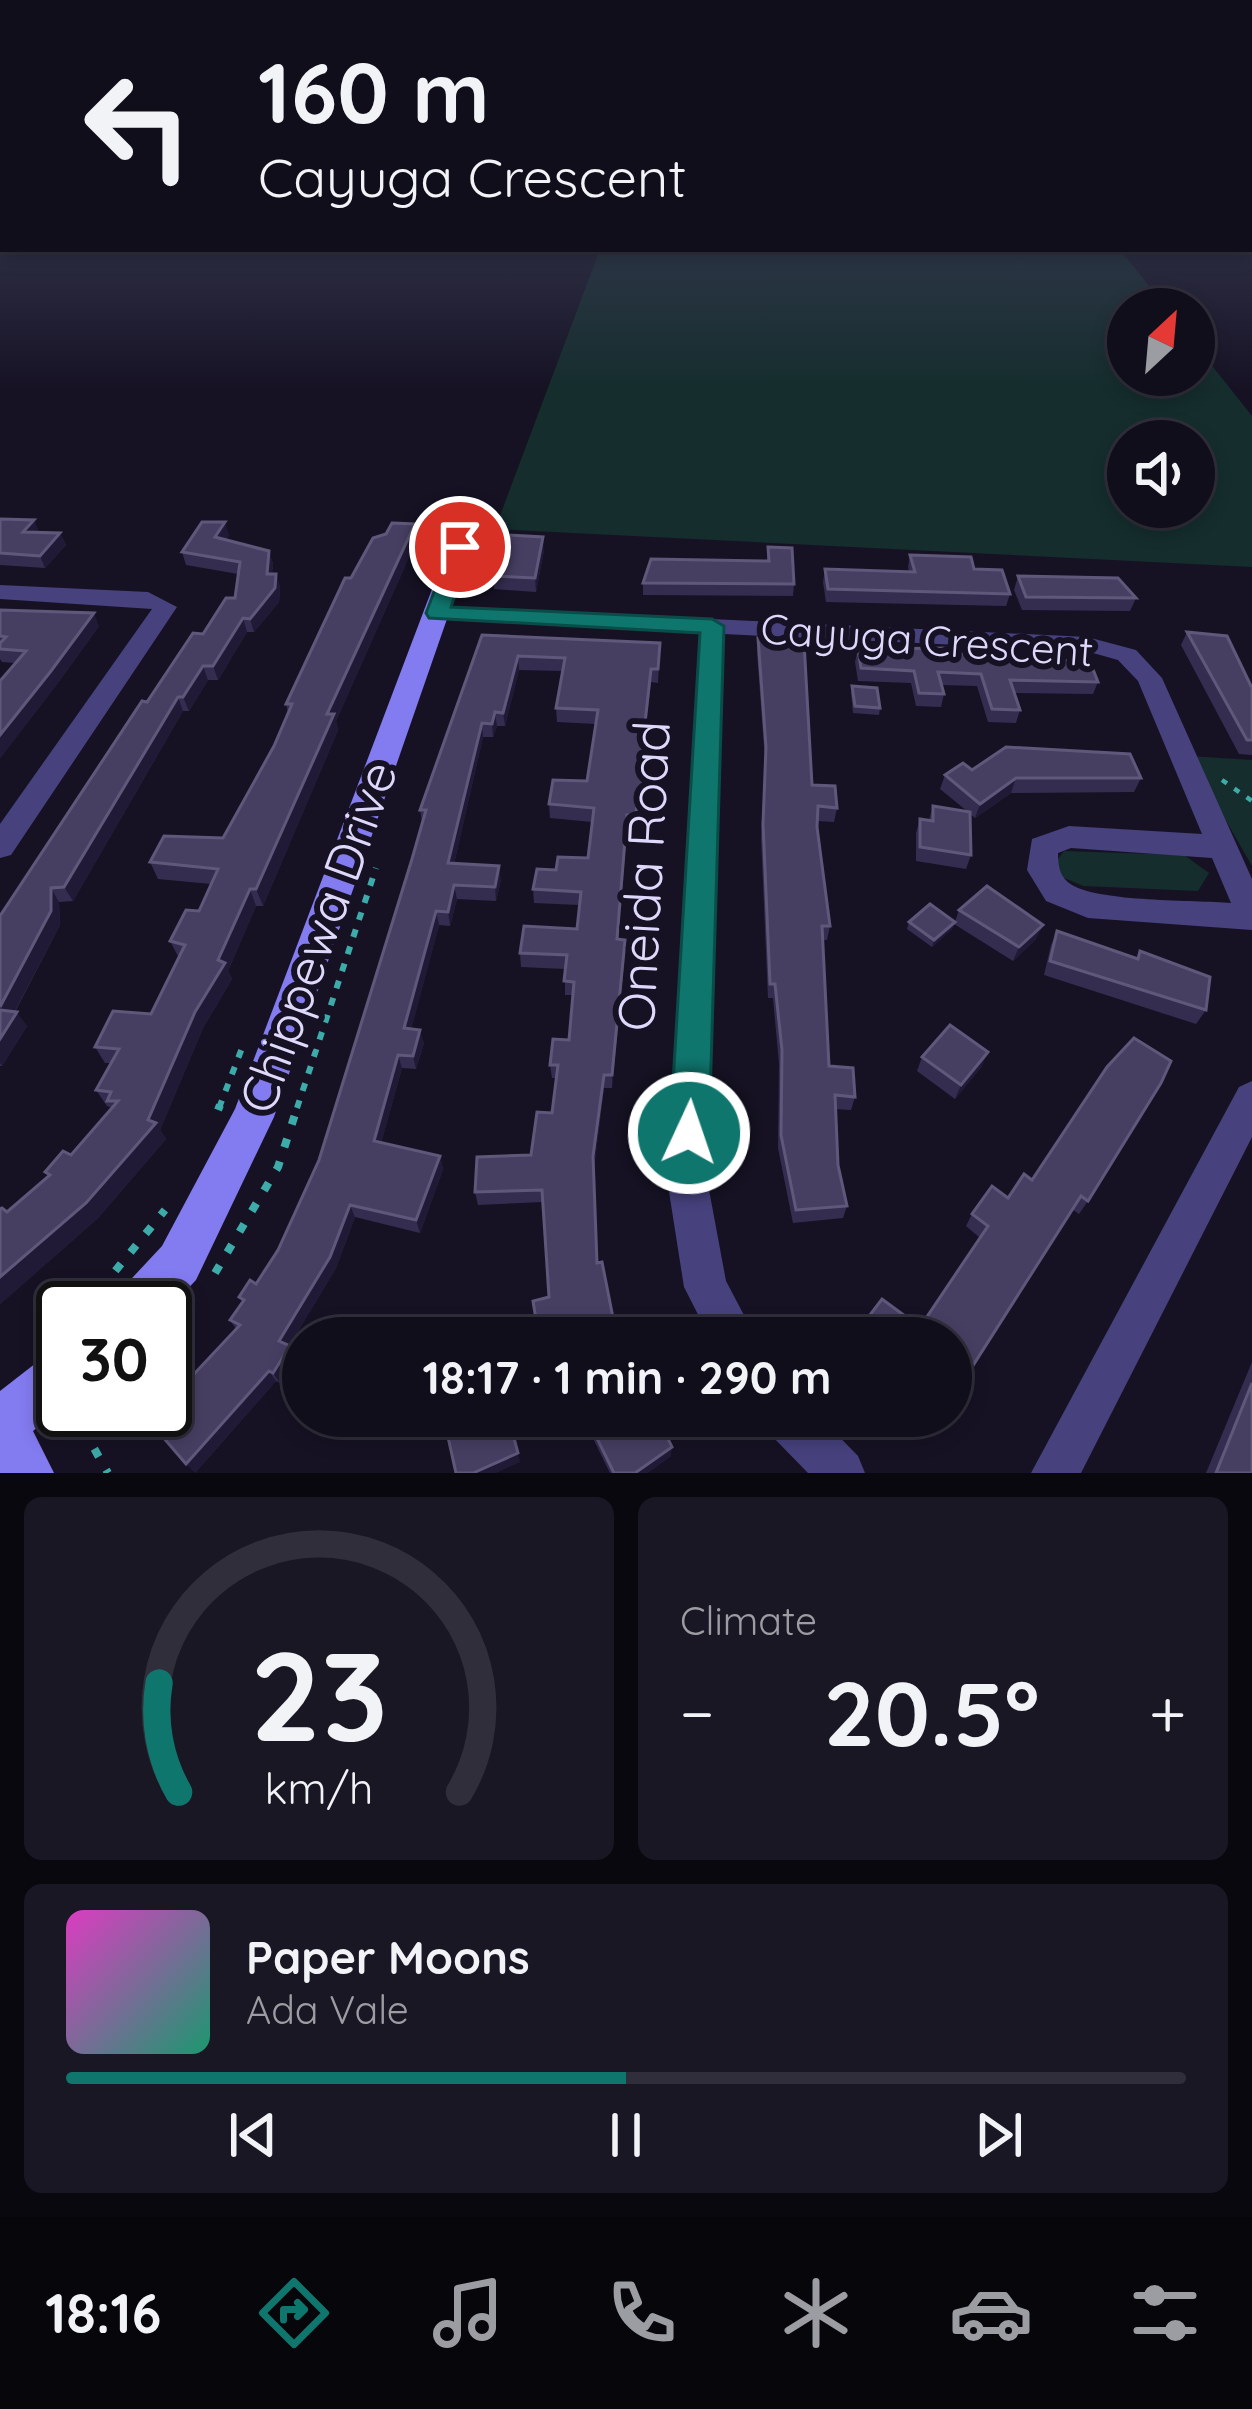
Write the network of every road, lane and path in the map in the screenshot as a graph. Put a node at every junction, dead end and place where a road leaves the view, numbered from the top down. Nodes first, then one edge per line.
1 (460, 547) dead end
2 (0, 592) edge
3 (437, 613) junction
4 (712, 626) junction
5 (0, 847) edge
6 (1223, 847) junction
7 (1252, 916) edge
8 (247, 1036) dead end
9 (1252, 1099) edge
10 (213, 1122) dead end
11 (173, 1195) dead end
12 (106, 1281) edge
13 (162, 1281) edge
14 (722, 1317) edge
15 (36, 1395) edge
16 (0, 1424) edge
17 (88, 1437) edge
18 (806, 1437) edge
19 (27, 1473) edge
20 (108, 1473) edge
21 (841, 1473) edge
22 (1055, 1473) edge

1 - 3 street, Chippewa Drive
2 - 5 street
3 - 4 street, Cayuga Crescent
3 - 13 street, Chippewa Drive
4 - 6 street, Cayuga Crescent
4 - 14 street, Oneida Road
6 - 7 street, Cayuga Crescent
6 - 7 street
8 - 10 path
9 - 22 street
11 - 12 path
15 - 16 street
16 - 19 street
17 - 20 path
18 - 21 street

